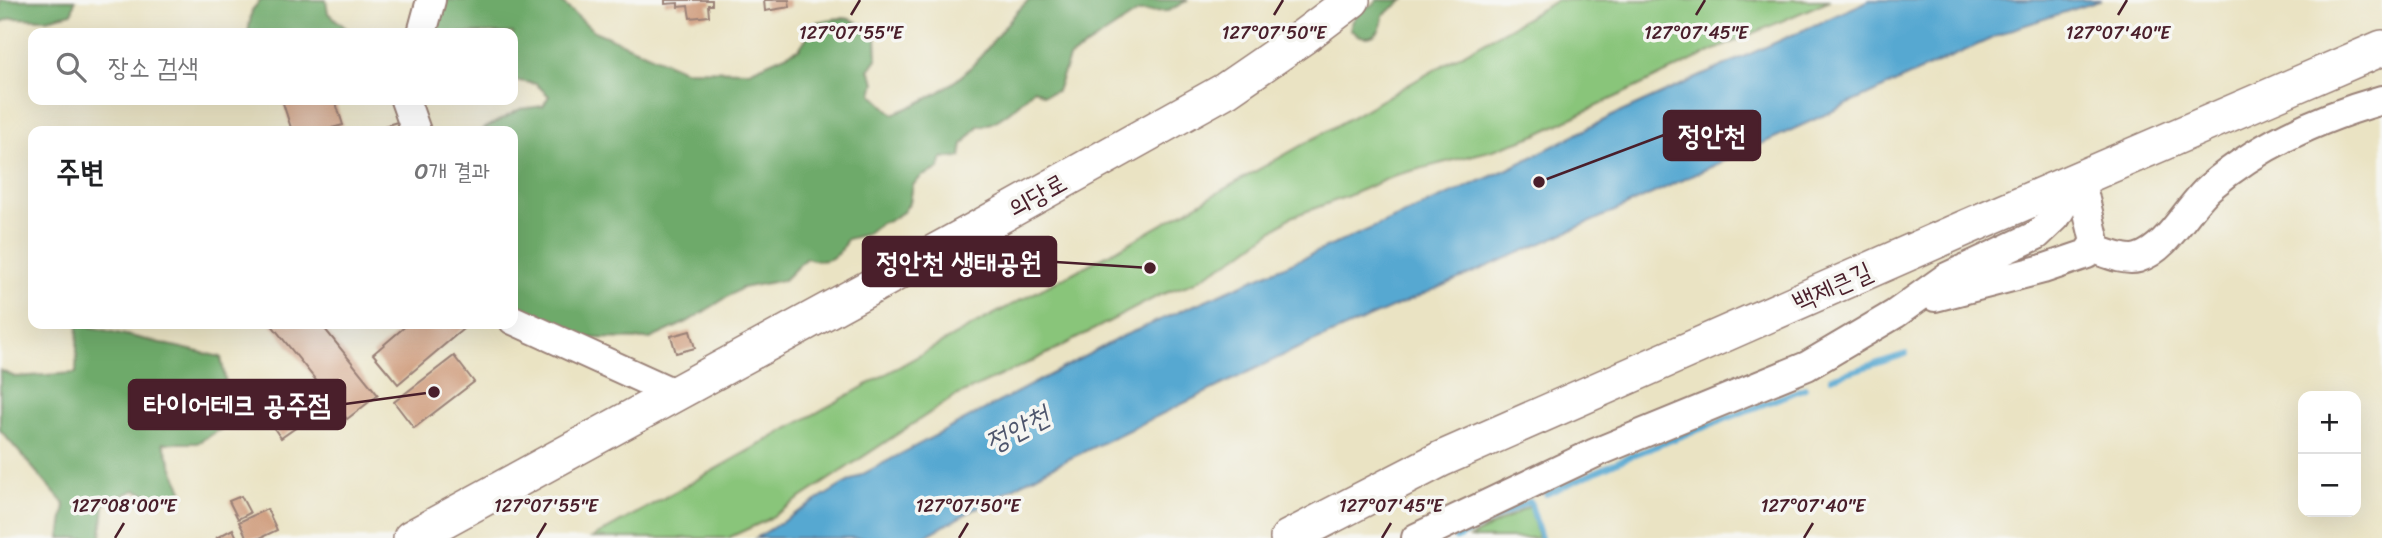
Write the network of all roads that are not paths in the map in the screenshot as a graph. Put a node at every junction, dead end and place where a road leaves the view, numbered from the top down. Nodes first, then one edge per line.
1 (431, 0) edge
2 (1352, 0) edge
3 (423, 28) edge
4 (2382, 48) edge
5 (2382, 100) edge
6 (407, 105) edge
7 (414, 126) edge
8 (2080, 178) junction
9 (2091, 248) junction
10 (1895, 314) junction
11 (518, 322) edge
12 (676, 394) junction
13 (411, 538) edge
14 (1288, 538) edge
15 (1416, 538) edge

1 - 3 street
2 - 12 main road, 의당로
4 - 8 main road, 백제큰길
5 - 9 street
6 - 7 street
8 - 9 street
8 - 10 street
8 - 14 main road, 백제큰길
9 - 10 street
10 - 15 street
11 - 12 street
12 - 13 main road, 의당로

